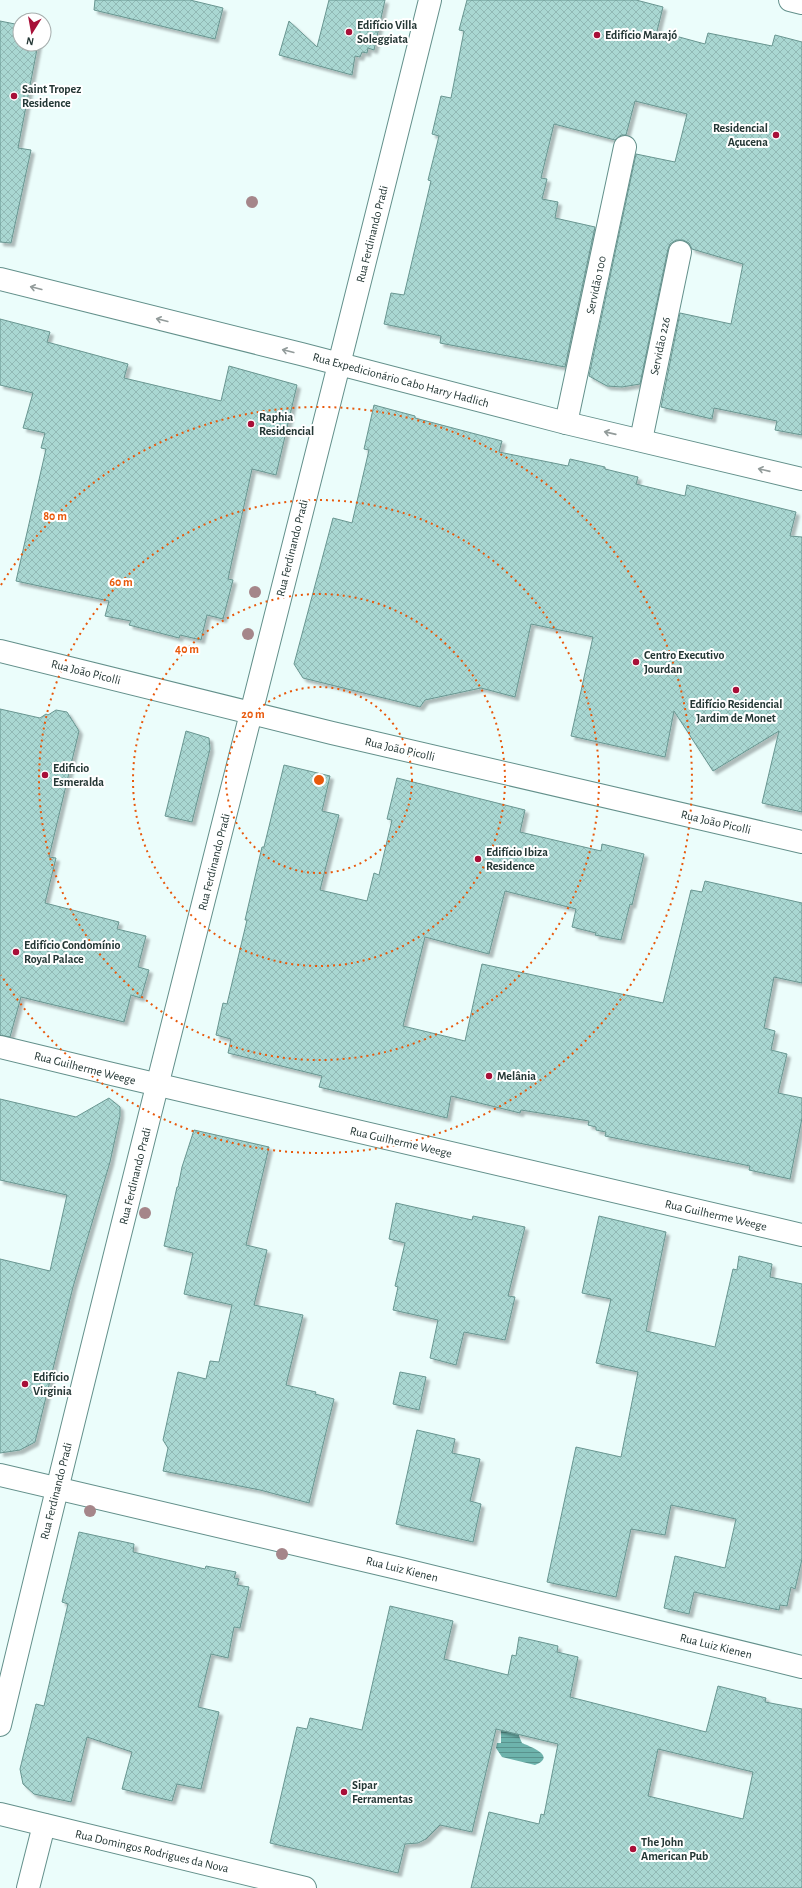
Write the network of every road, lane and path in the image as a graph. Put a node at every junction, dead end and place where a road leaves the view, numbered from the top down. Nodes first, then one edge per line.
1 (430, 0) edge
2 (790, 0) edge
3 (802, 3) edge
4 (625, 147) dead end
5 (680, 252) dead end
6 (0, 279) edge
7 (340, 365) junction
8 (566, 423) junction
9 (641, 440) junction
10 (802, 479) edge
11 (0, 651) edge
12 (251, 713) junction
13 (802, 842) edge
14 (0, 1047) edge
15 (158, 1085) junction
16 (802, 1235) edge
17 (0, 1475) edge
18 (56, 1488) junction
19 (802, 1667) edge
20 (0, 1724) edge
21 (0, 1814) edge
22 (44, 1825) junction
23 (241, 1880) edge
24 (28, 1888) edge
25 (305, 1888) edge

1 - 7 street, Rua Ferdinando Pradi
2 - 3 street
4 - 8 street, Servidão 100
5 - 9 street, Servidão 226
7 -> 6 street, Rua Expedicionário Cabo Harry Hadlich
7 - 8 street, Rua Expedicionário Cabo Harry Hadlich
7 - 12 street, Rua Ferdinando Pradi
9 -> 8 street, Rua Expedicionário Cabo Harry Hadlich
10 -> 9 street, Rua Expedicionário Cabo Harry Hadlich
11 - 12 street, Rua João Picolli
12 - 13 street, Rua João Picolli
12 - 15 street, Rua Ferdinando Pradi
14 - 15 street, Rua Guilherme Weege
15 - 16 street, Rua Guilherme Weege
15 - 18 street, Rua Ferdinando Pradi
17 - 18 street, Rua Luiz Kienen
18 - 19 street, Rua Luiz Kienen
18 - 20 street, Rua Ferdinando Pradi
21 - 22 street, Rua Domingos Rodrigues da Nova
22 - 23 street, Rua Domingos Rodrigues da Nova
22 - 24 street
23 - 25 street, Rua Domingos Rodrigues da Nova

